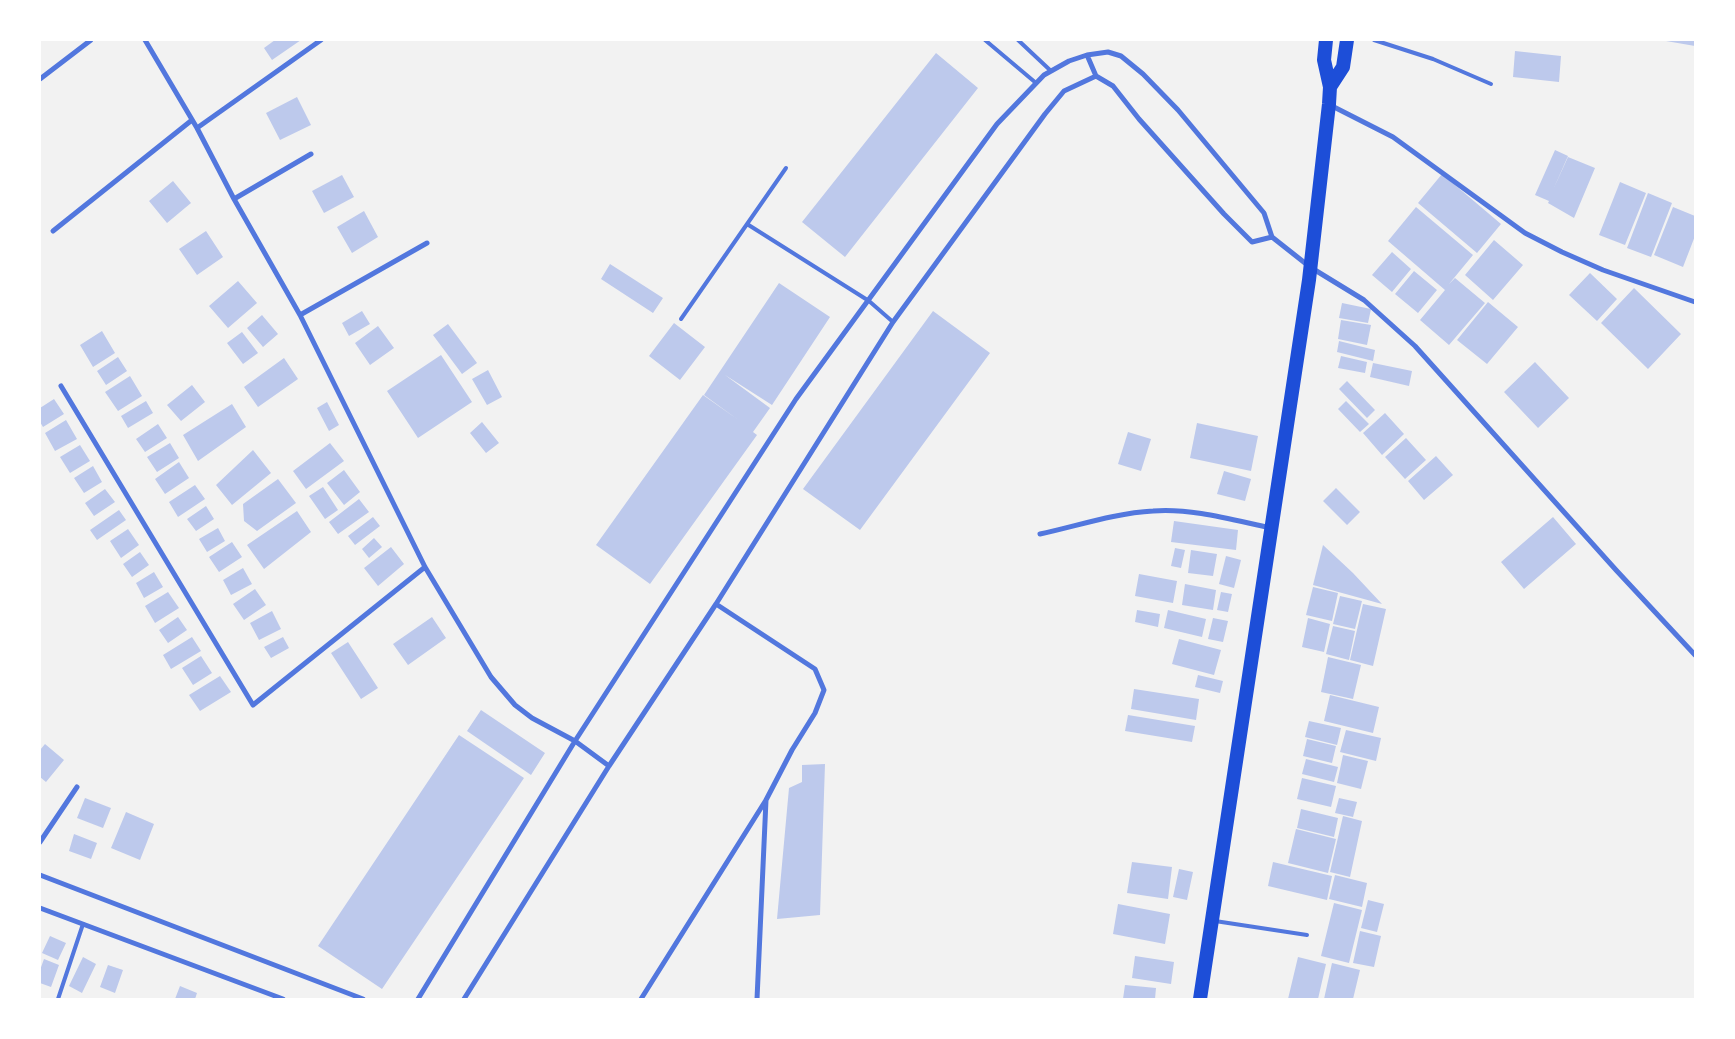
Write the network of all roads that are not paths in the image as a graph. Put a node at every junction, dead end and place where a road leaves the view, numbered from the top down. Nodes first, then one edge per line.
1 (91, 40) edge
2 (145, 40) edge
3 (321, 40) edge
4 (985, 40) edge
5 (1018, 40) edge
6 (1326, 40) edge
7 (1347, 40) edge
8 (1374, 40) edge
9 (1087, 55) junction
10 (1051, 71) junction
11 (1096, 76) junction
12 (40, 79) edge
13 (1036, 83) junction
14 (1491, 84) dead end
15 (1330, 87) junction
16 (1329, 104) junction
17 (192, 120) junction
18 (197, 128) junction
19 (311, 154) dead end
20 (786, 168) dead end
21 (234, 199) junction
22 (748, 224) junction
23 (53, 231) dead end
24 (1272, 237) junction
25 (427, 243) dead end
26 (1310, 267) junction
27 (869, 301) junction
28 (1695, 302) edge
29 (300, 316) junction
30 (681, 319) dead end
31 (893, 322) junction
32 (61, 386) dead end
33 (1271, 528) junction
34 (1040, 534) dead end
35 (425, 567) junction
36 (716, 604) junction
37 (1695, 655) edge
38 (576, 741) junction
39 (609, 766) junction
40 (77, 787) dead end
41 (766, 800) junction
42 (40, 842) edge
43 (40, 875) edge
44 (40, 908) edge
45 (1213, 921) junction
46 (83, 924) junction
47 (1307, 935) dead end
48 (58, 999) edge
49 (283, 999) edge
50 (363, 999) edge
51 (418, 999) edge
52 (464, 999) edge
53 (641, 999) edge
54 (757, 999) edge
55 (1200, 999) edge

1 - 12 street
2 - 17 street
3 - 18 street
4 - 13 lane
5 - 10 lane
6 - 15 highway
7 - 15 highway
8 - 14 lane
9 - 10 street
9 - 11 street
9 - 24 street
10 - 13 street
11 - 24 street
11 - 31 street
13 - 27 street
15 - 16 highway
16 - 26 highway
16 - 28 street
17 - 18 street
17 - 23 street
18 - 21 street
19 - 21 street
20 - 22 lane
21 - 29 street
22 - 27 lane
22 - 30 lane
24 - 26 street
25 - 29 street
26 - 33 highway
26 - 37 street
27 - 31 lane
27 - 38 street
29 - 35 street
31 - 36 street
32 - 35 street
33 - 34 street
33 - 45 highway
35 - 38 street
36 - 39 street
36 - 41 street
38 - 39 street
38 - 51 street
39 - 52 street
40 - 42 street
41 - 53 street
41 - 54 street
43 - 50 street
44 - 46 street
45 - 47 lane
45 - 55 highway
46 - 48 lane
46 - 49 street

